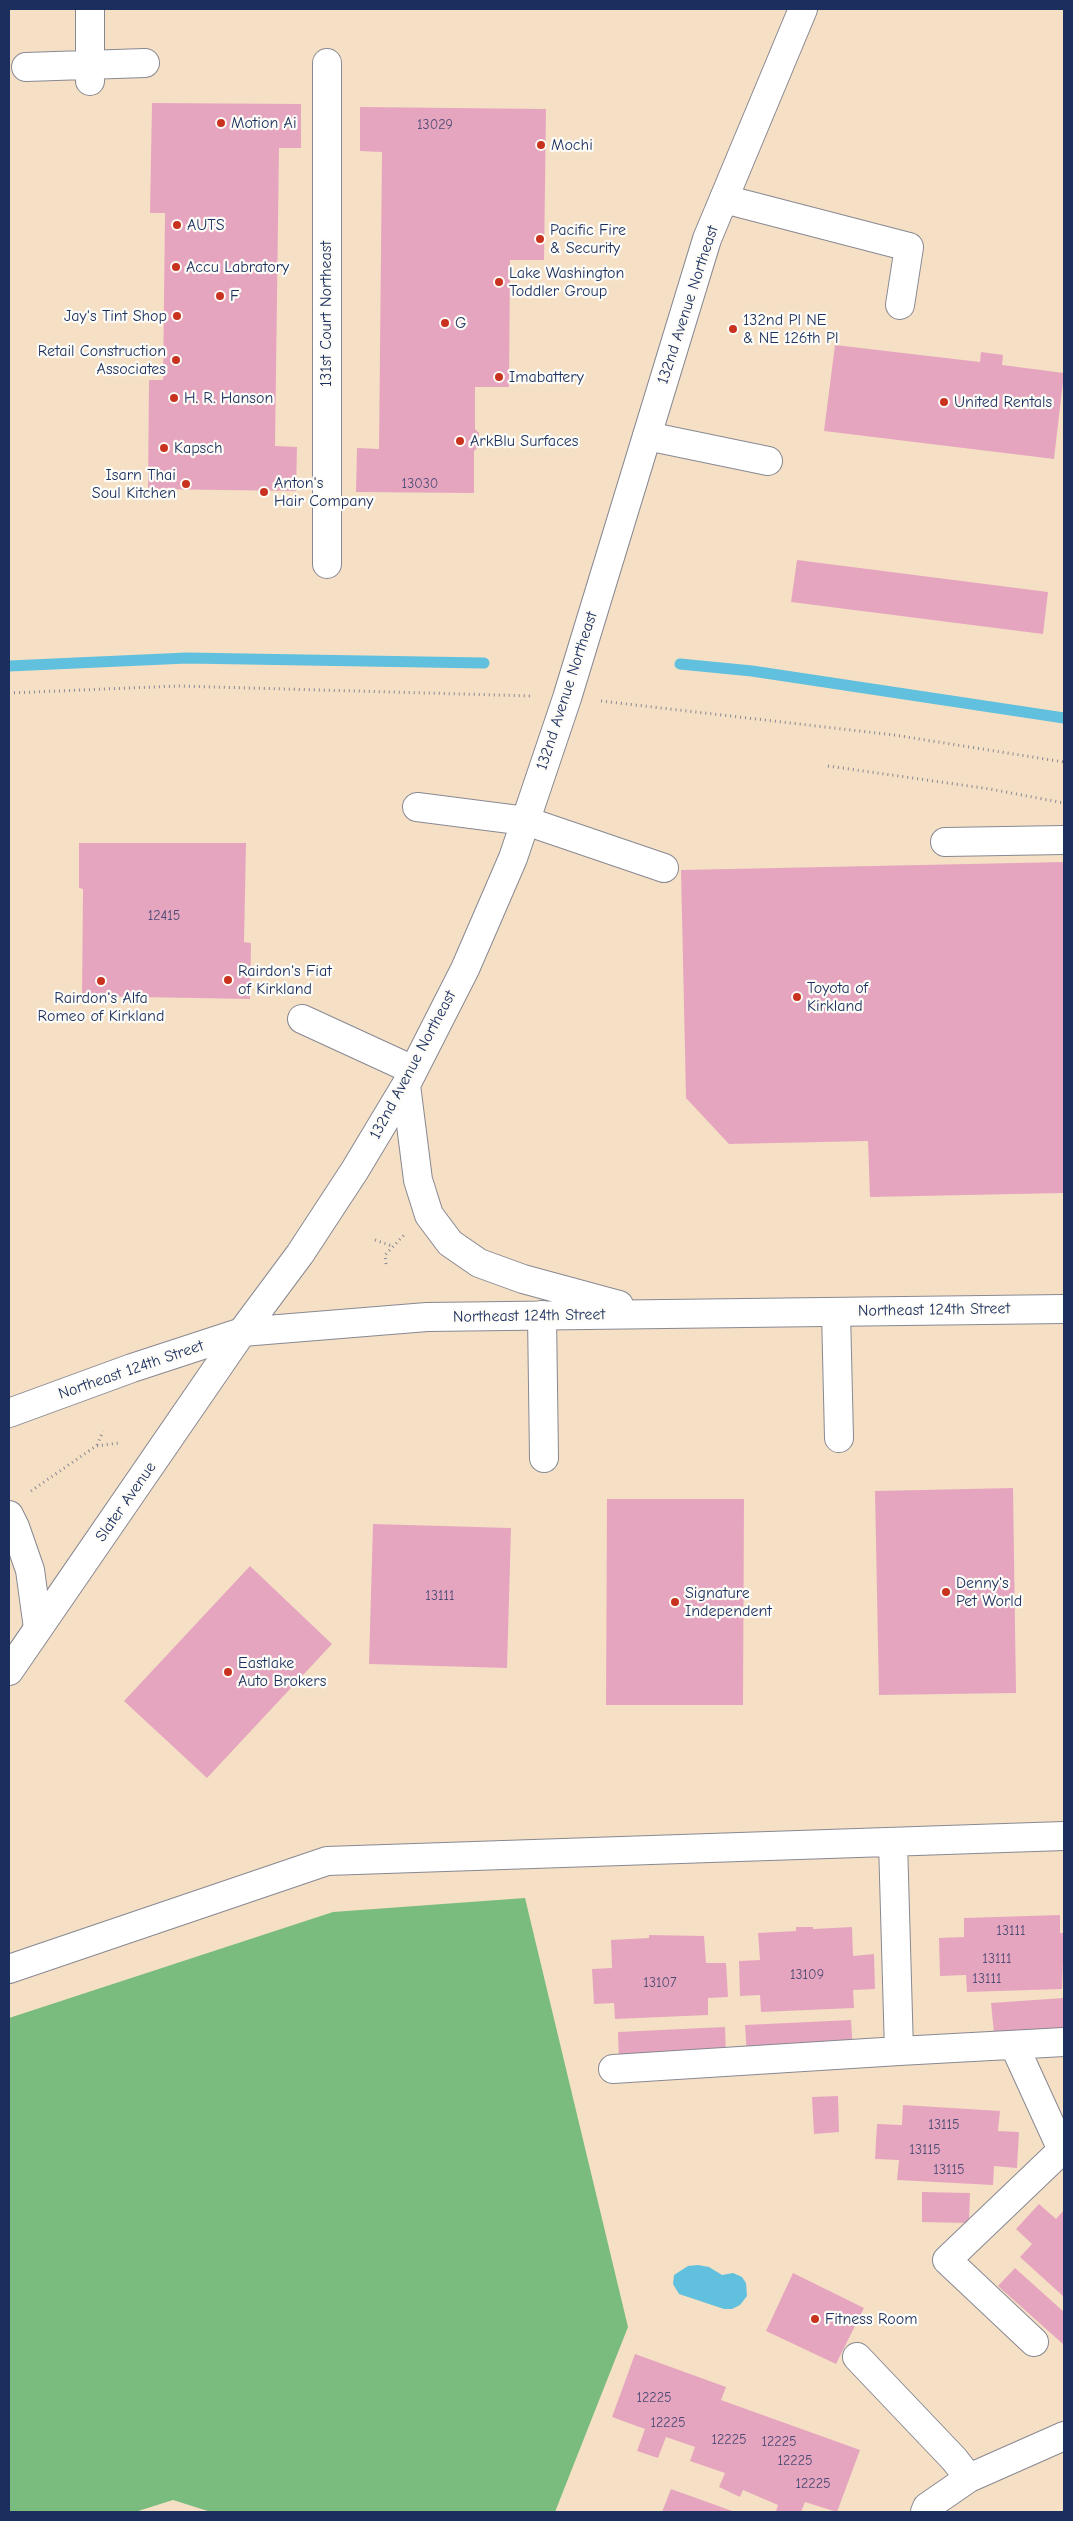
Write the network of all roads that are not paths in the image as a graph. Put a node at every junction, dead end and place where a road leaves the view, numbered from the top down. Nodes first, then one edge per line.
1 (90, 9) edge
2 (803, 9) edge
3 (144, 63) dead end
4 (327, 63) dead end
5 (26, 67) dead end
6 (90, 72) junction
7 (724, 200) junction
8 (900, 304) dead end
9 (647, 436) junction
10 (768, 461) dead end
11 (327, 564) dead end
12 (417, 807) dead end
13 (526, 820) junction
14 (1064, 840) edge
15 (945, 842) dead end
16 (664, 868) dead end
17 (302, 1019) dead end
18 (410, 1078) junction
19 (1064, 1309) edge
20 (836, 1312) junction
21 (660, 1314) junction
22 (542, 1315) junction
23 (242, 1332) junction
24 (9, 1413) edge
25 (839, 1438) dead end
26 (544, 1458) dead end
27 (9, 1515) edge
28 (38, 1628) junction
29 (9, 1670) edge
30 (1064, 1836) edge
31 (893, 1842) junction
32 (9, 1970) edge
33 (1064, 2042) edge
34 (1014, 2045) junction
35 (899, 2052) junction
36 (613, 2070) dead end
37 (1034, 2342) dead end
38 (857, 2357) dead end
39 (1064, 2436) edge
40 (969, 2478) junction
41 (925, 2512) edge

1 - 6 main road
2 - 7 main road, 132nd Avenue Northeast
3 - 6 main road
4 - 11 main road, 131st Court Northeast
5 - 6 main road
7 - 8 main road
7 - 9 main road, 132nd Avenue Northeast
9 - 10 main road
9 - 13 main road, 132nd Avenue Northeast
12 - 13 main road
13 - 16 main road
13 - 18 main road, 132nd Avenue Northeast
14 - 15 main road
17 - 18 main road
18 - 21 main road
18 - 23 main road, 132nd Avenue Northeast
19 - 20 main road, Northeast 124th Street
20 - 21 main road, Northeast 124th Street
20 - 25 main road
21 - 22 main road, Northeast 124th Street
22 - 23 main road, Northeast 124th Street
22 - 26 main road
23 - 24 main road, Northeast 124th Street
23 - 28 main road, Slater Avenue
27 - 28 main road
28 - 29 main road, Slater Avenue
30 - 31 main road
31 - 32 main road
31 - 35 main road
33 - 34 main road
34 - 35 main road
34 - 37 main road
35 - 36 main road
38 - 40 main road
39 - 40 main road
40 - 41 main road

